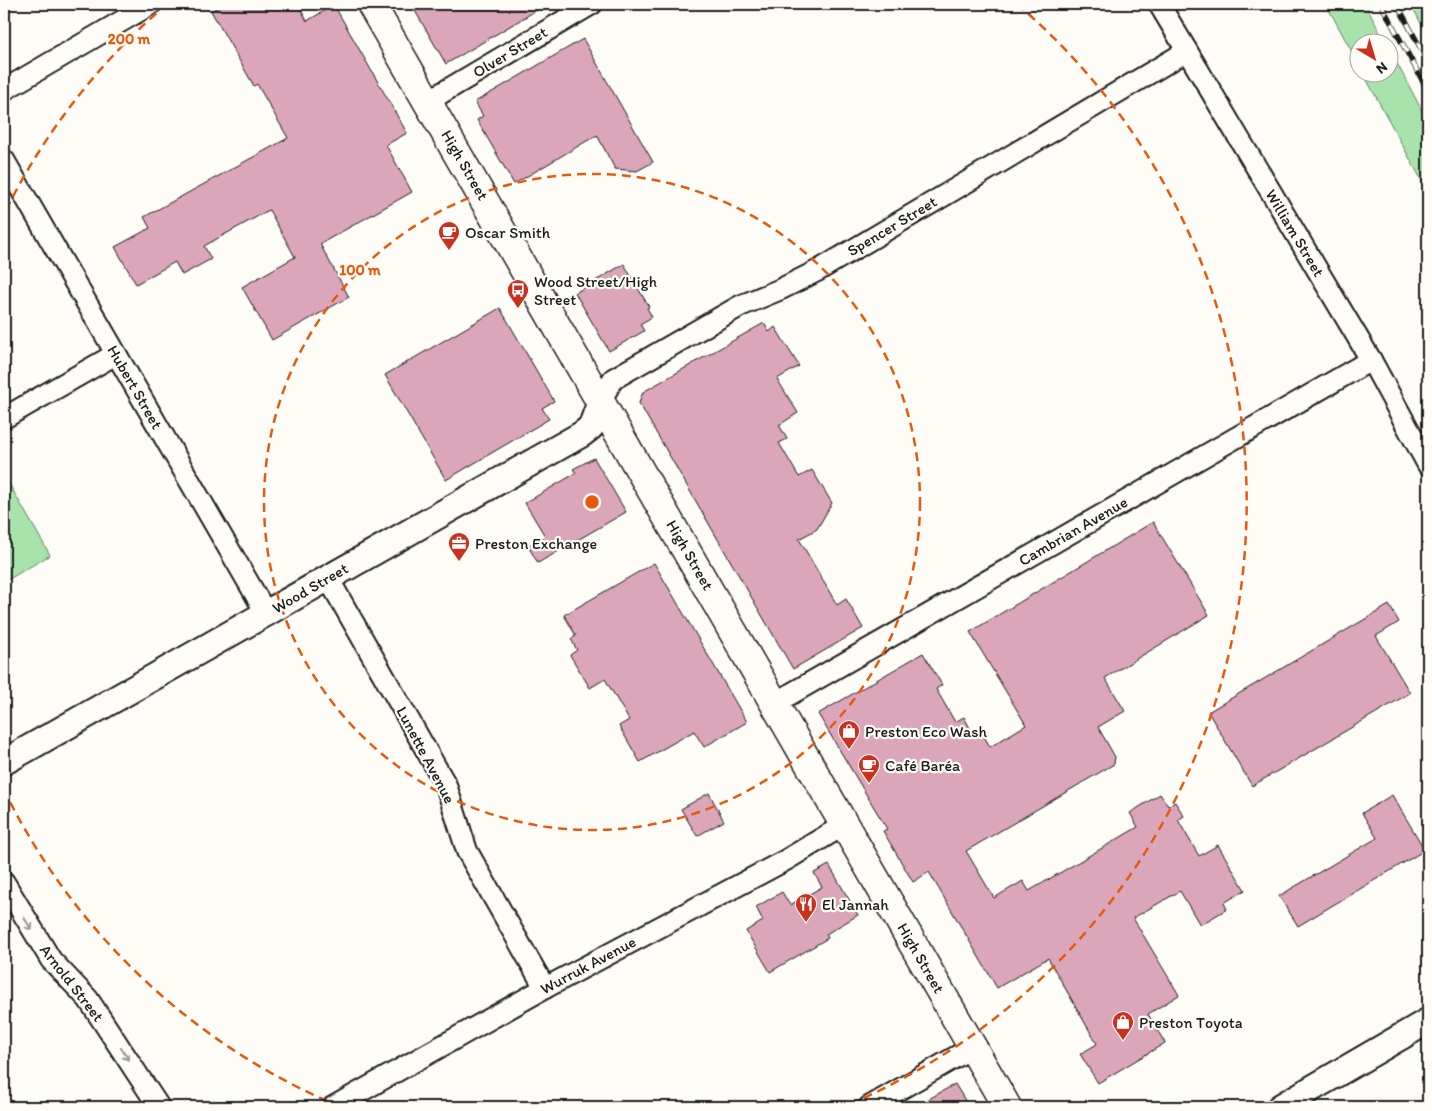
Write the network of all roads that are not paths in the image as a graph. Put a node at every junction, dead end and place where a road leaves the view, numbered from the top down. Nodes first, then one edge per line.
1 (151, 4) edge
2 (371, 4) edge
3 (592, 4) edge
4 (1159, 4) edge
5 (1187, 51) junction
6 (4, 90) edge
7 (428, 101) junction
8 (4, 160) edge
9 (116, 354) junction
10 (1372, 360) junction
11 (601, 400) junction
12 (4, 418) edge
13 (1428, 465) edge
14 (328, 578) junction
15 (266, 613) junction
16 (775, 703) junction
17 (4, 762) edge
18 (844, 825) junction
19 (4, 882) edge
20 (545, 988) junction
21 (1428, 1021) edge
22 (972, 1047) junction
23 (159, 1107) edge
24 (333, 1107) edge
25 (868, 1107) edge
26 (1007, 1107) edge
27 (1280, 1107) edge

1 - 6 street
2 - 7 main road, High Street
3 - 7 street, Olver Street
4 - 5 street, William Street
5 - 10 street, William Street
5 - 11 street, Spencer Street
7 - 11 main road, High Street
8 - 9 street, Hubert Street
9 - 12 street
9 - 15 street, Hubert Street
10 - 13 street, William Street
10 - 16 street, Cambrian Avenue
11 - 14 street, Wood Street
11 - 16 main road, High Street
14 - 15 street, Wood Street
14 - 20 street, Lunette Avenue
15 - 17 street, Wood Street
16 - 18 main road, High Street
18 - 20 street, Wurruk Avenue
18 - 22 main road, High Street
19 -> 23 street, Arnold Street
20 - 24 street, Wurruk Avenue
21 - 27 street
22 - 25 street
22 - 26 main road, High Street

